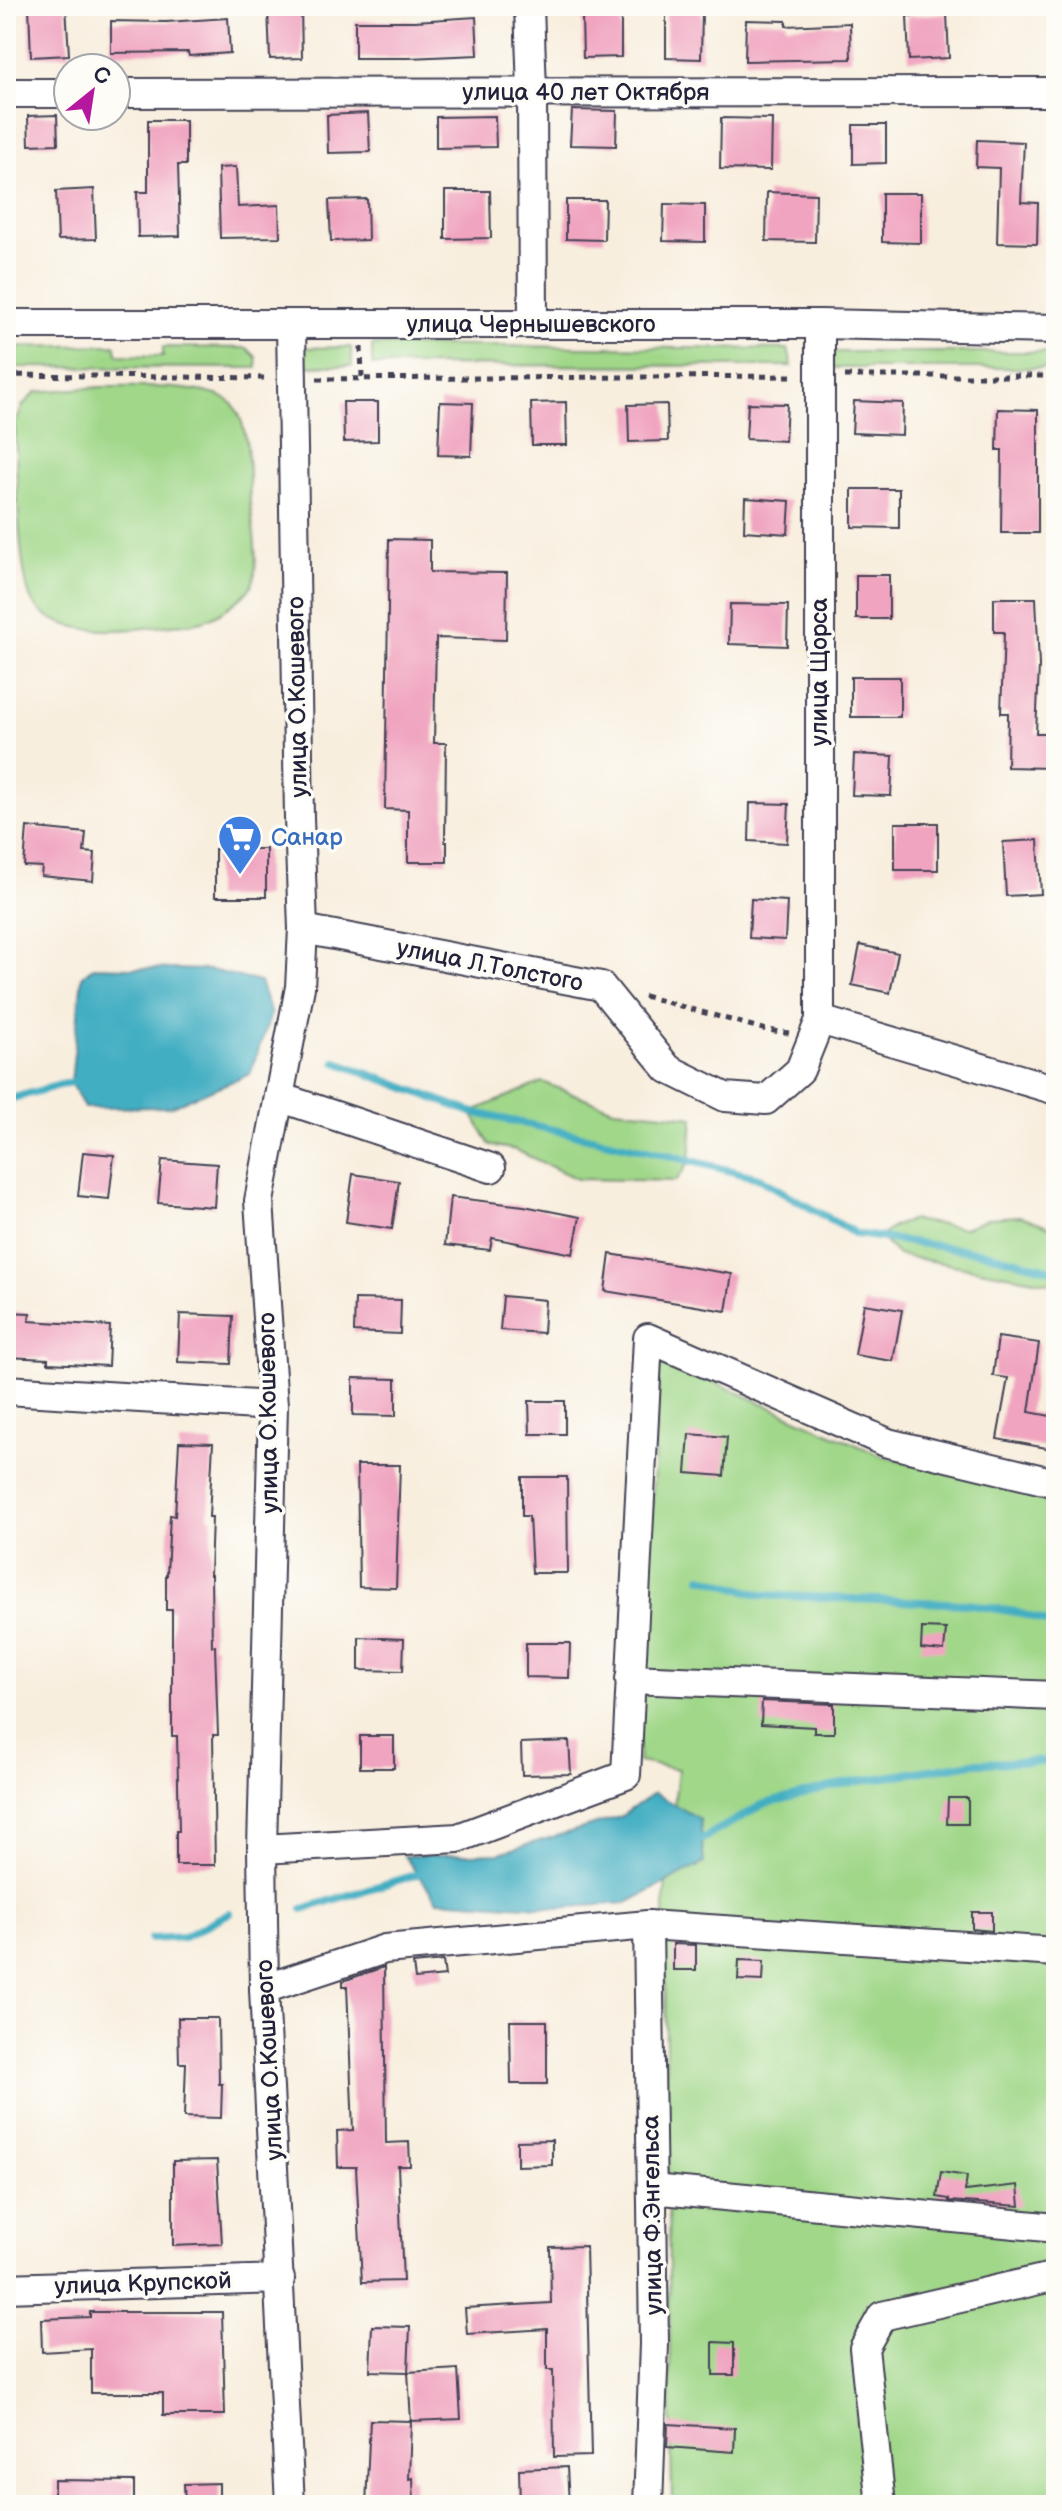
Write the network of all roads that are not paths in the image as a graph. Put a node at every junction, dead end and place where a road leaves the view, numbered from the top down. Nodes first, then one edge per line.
1 (529, 6) edge
2 (532, 91) junction
3 (1056, 92) edge
4 (6, 93) edge
5 (52, 93) edge
6 (132, 93) edge
7 (6, 324) edge
8 (291, 324) junction
9 (533, 324) junction
10 (820, 324) junction
11 (1056, 329) edge
12 (303, 929) junction
13 (817, 1028) junction
14 (1056, 1090) edge
15 (279, 1097) junction
16 (491, 1168) dead end
17 (6, 1390) edge
18 (273, 1406) junction
19 (1056, 1483) edge
20 (630, 1679) junction
21 (1056, 1696) edge
22 (262, 1849) junction
23 (648, 1925) junction
24 (1056, 1952) edge
25 (264, 1989) junction
26 (652, 2189) junction
27 (1056, 2228) edge
28 (1056, 2276) edge
29 (280, 2279) junction
30 (6, 2288) edge
31 (290, 2505) edge
32 (648, 2505) edge
33 (881, 2505) edge

1 - 2 street
2 - 3 street, улица 40 лет Октября
2 - 6 street, улица 40 лет Октября
2 - 9 street
4 - 5 street
7 - 8 street, улица Чернышевского
8 - 9 street, улица Чернышевского
8 - 12 street, улица О.Кошевого
9 - 10 street, улица Чернышевского
10 - 11 street, улица Чернышевского
10 - 13 street, улица Щорса
12 - 13 street, улица Л.Толстого
12 - 15 street, улица О.Кошевого
13 - 14 street
15 - 16 street
15 - 18 street, улица О.Кошевого
17 - 18 street
18 - 22 street, улица О.Кошевого
19 - 20 street
20 - 21 street
20 - 22 street
22 - 25 street, улица О.Кошевого
23 - 24 street
23 - 25 street
23 - 26 street, улица Ф.Энгельса
25 - 29 street, улица О.Кошевого
26 - 27 street
26 - 32 street, улица Ф.Энгельса
28 - 33 street
29 - 30 street, улица Крупской
29 - 31 street, улица О.Кошевого

